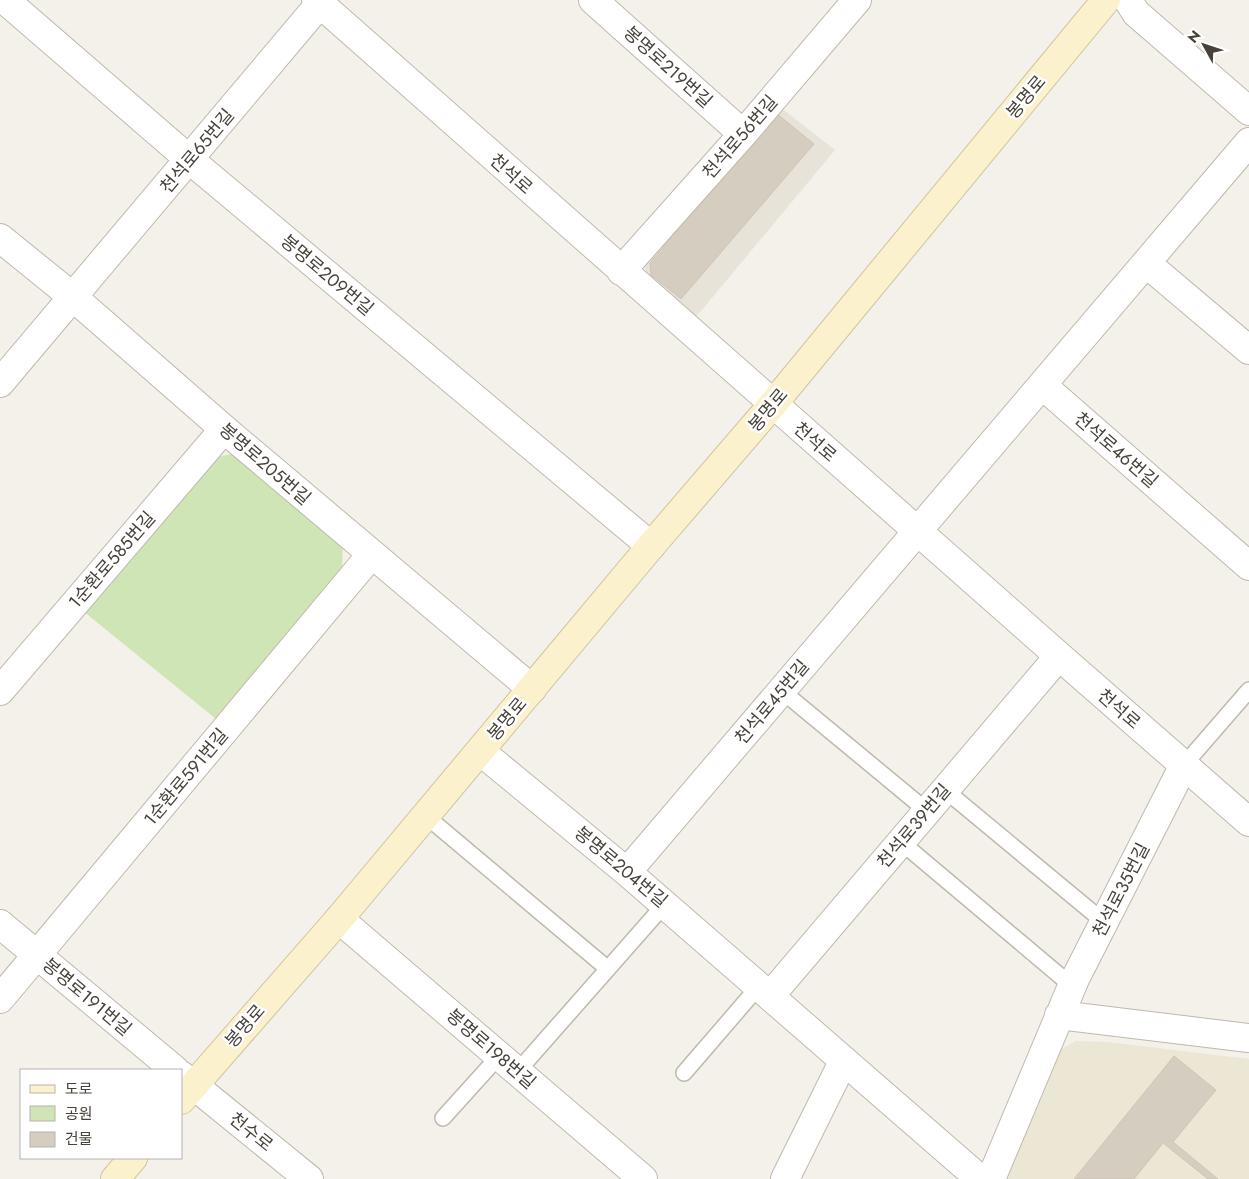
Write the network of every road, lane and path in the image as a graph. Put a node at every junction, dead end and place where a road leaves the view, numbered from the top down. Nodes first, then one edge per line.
1 (5, 0) edge
2 (593, 0) edge
3 (857, 0) edge
4 (1106, 0) edge
5 (1128, 0) edge
6 (319, 1) edge
7 (1249, 110) edge
8 (743, 134) junction
9 (1249, 142) edge
10 (190, 160) junction
11 (0, 238) edge
12 (1146, 263) junction
13 (621, 271) junction
14 (73, 297) junction
15 (1249, 350) edge
16 (0, 383) edge
17 (1042, 385) junction
18 (773, 404) junction
19 (224, 429) junction
20 (917, 531) junction
21 (652, 546) junction
22 (371, 555) junction
23 (1249, 566) edge
24 (1059, 656) junction
25 (532, 689) junction
26 (1249, 690) edge
27 (0, 691) edge
28 (782, 691) junction
29 (480, 751) junction
30 (1184, 765) junction
31 (945, 790) junction
32 (927, 812) junction
33 (426, 816) junction
34 (1249, 822) edge
35 (901, 842) junction
36 (628, 872) junction
37 (665, 904) junction
38 (339, 919) junction
39 (1104, 922) junction
40 (0, 924) edge
41 (37, 955) junction
42 (608, 969) junction
43 (1072, 986) junction
44 (765, 991) junction
45 (0, 999) edge
46 (1059, 1015) junction
47 (1249, 1038) edge
48 (843, 1062) junction
49 (508, 1064) junction
50 (167, 1069) edge
51 (684, 1073) dead end
52 (183, 1083) edge
53 (443, 1118) dead end
54 (132, 1159) edge
55 (115, 1179) edge
56 (309, 1179) edge
57 (643, 1179) edge
58 (785, 1179) edge
59 (980, 1179) edge
60 (991, 1179) edge

1 - 10 street, 봉명로209번길
2 - 8 street, 봉명로219번길
3 - 8 street, 천석로56번길
4 - 18 street, 봉명로
5 - 7 street
6 - 10 street, 천석로65번길
6 - 13 street, 천석로
8 - 13 street, 천석로56번길
9 - 12 street
10 - 14 street, 천석로65번길
10 - 21 street, 봉명로209번길
11 - 14 street, 봉명로205번길
12 - 15 street
12 - 17 street
13 - 18 street, 천석로
14 - 16 street, 천석로65번길
14 - 19 street, 봉명로205번길
17 - 20 street
17 - 23 street, 천석로46번길
18 - 20 street, 천석로
18 - 21 street, 봉명로
19 - 22 street, 봉명로205번길
19 - 27 street, 1순환로585번길
20 - 24 street, 천석로
20 - 28 street, 천석로45번길
21 - 25 street, 봉명로
22 - 25 street, 봉명로205번길
22 - 41 street, 1순환로591번길
24 - 30 street, 천석로
24 - 31 street, 천석로39번길
25 - 29 street, 봉명로
26 - 30 lane
28 - 32 lane
28 - 36 street, 천석로45번길
29 - 33 street, 봉명로
29 - 36 street, 봉명로204번길
30 - 34 street, 천석로
30 - 39 street, 천석로35번길
31 - 32 street, 천석로39번길
31 - 39 lane
32 - 35 street, 천석로39번길
33 - 38 street, 봉명로
33 - 42 lane
35 - 43 lane
35 - 44 street, 천석로39번길
36 - 37 street, 봉명로204번길
37 - 42 lane
37 - 44 street, 봉명로204번길
38 - 49 street, 봉명로198번길
38 - 52 street, 봉명로
39 - 43 street, 천석로35번길
40 - 41 street, 봉명로191번길
41 - 45 street, 1순환로591번길
41 - 50 street, 봉명로191번길
42 - 49 lane
43 - 46 street, 천석로35번길
44 - 48 street, 봉명로204번길
44 - 51 lane
46 - 47 street
46 - 60 street, 천석로35번길
48 - 58 street
48 - 59 street, 봉명로204번길
49 - 53 lane
49 - 57 street, 봉명로198번길
52 - 56 street, 천수로
54 - 55 street

